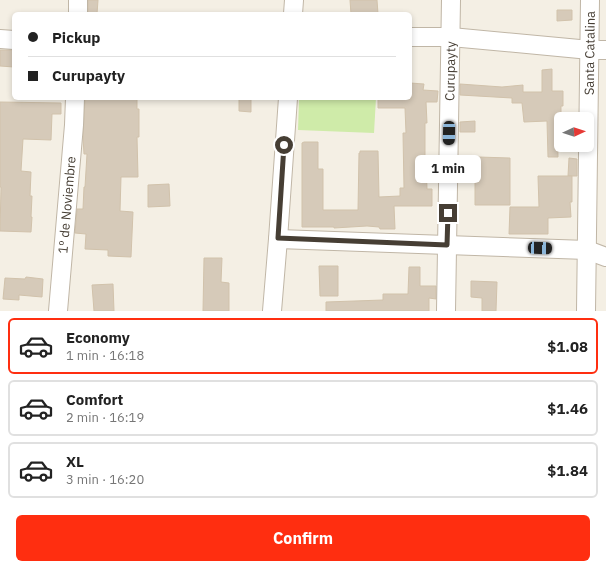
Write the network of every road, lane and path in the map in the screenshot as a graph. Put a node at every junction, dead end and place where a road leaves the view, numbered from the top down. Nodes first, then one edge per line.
1 (78, 0) edge
2 (294, 0) edge
3 (451, 0) edge
4 (590, 0) edge
5 (78, 12) edge
6 (293, 12) edge
7 (412, 37) edge
8 (451, 38) junction
9 (0, 39) edge
10 (12, 40) edge
11 (598, 50) edge
12 (75, 100) edge
13 (288, 100) edge
14 (278, 238) junction
15 (447, 245) junction
16 (587, 250) junction
17 (606, 257) edge
18 (58, 311) edge
19 (272, 311) edge
20 (446, 311) edge
21 (586, 311) edge

1 - 5 street
2 - 6 street
3 - 8 street, Curupayty
4 - 11 street, Santa Catalina
7 - 8 street
8 - 11 street
8 - 15 street, Curupayty
9 - 10 street
11 - 16 street, Santa Catalina
12 - 18 street, 1º de Noviembre
13 - 14 street
14 - 15 street
14 - 19 street
15 - 16 street
15 - 20 street, Curupayty
16 - 17 street
16 - 21 street, Santa Catalina

